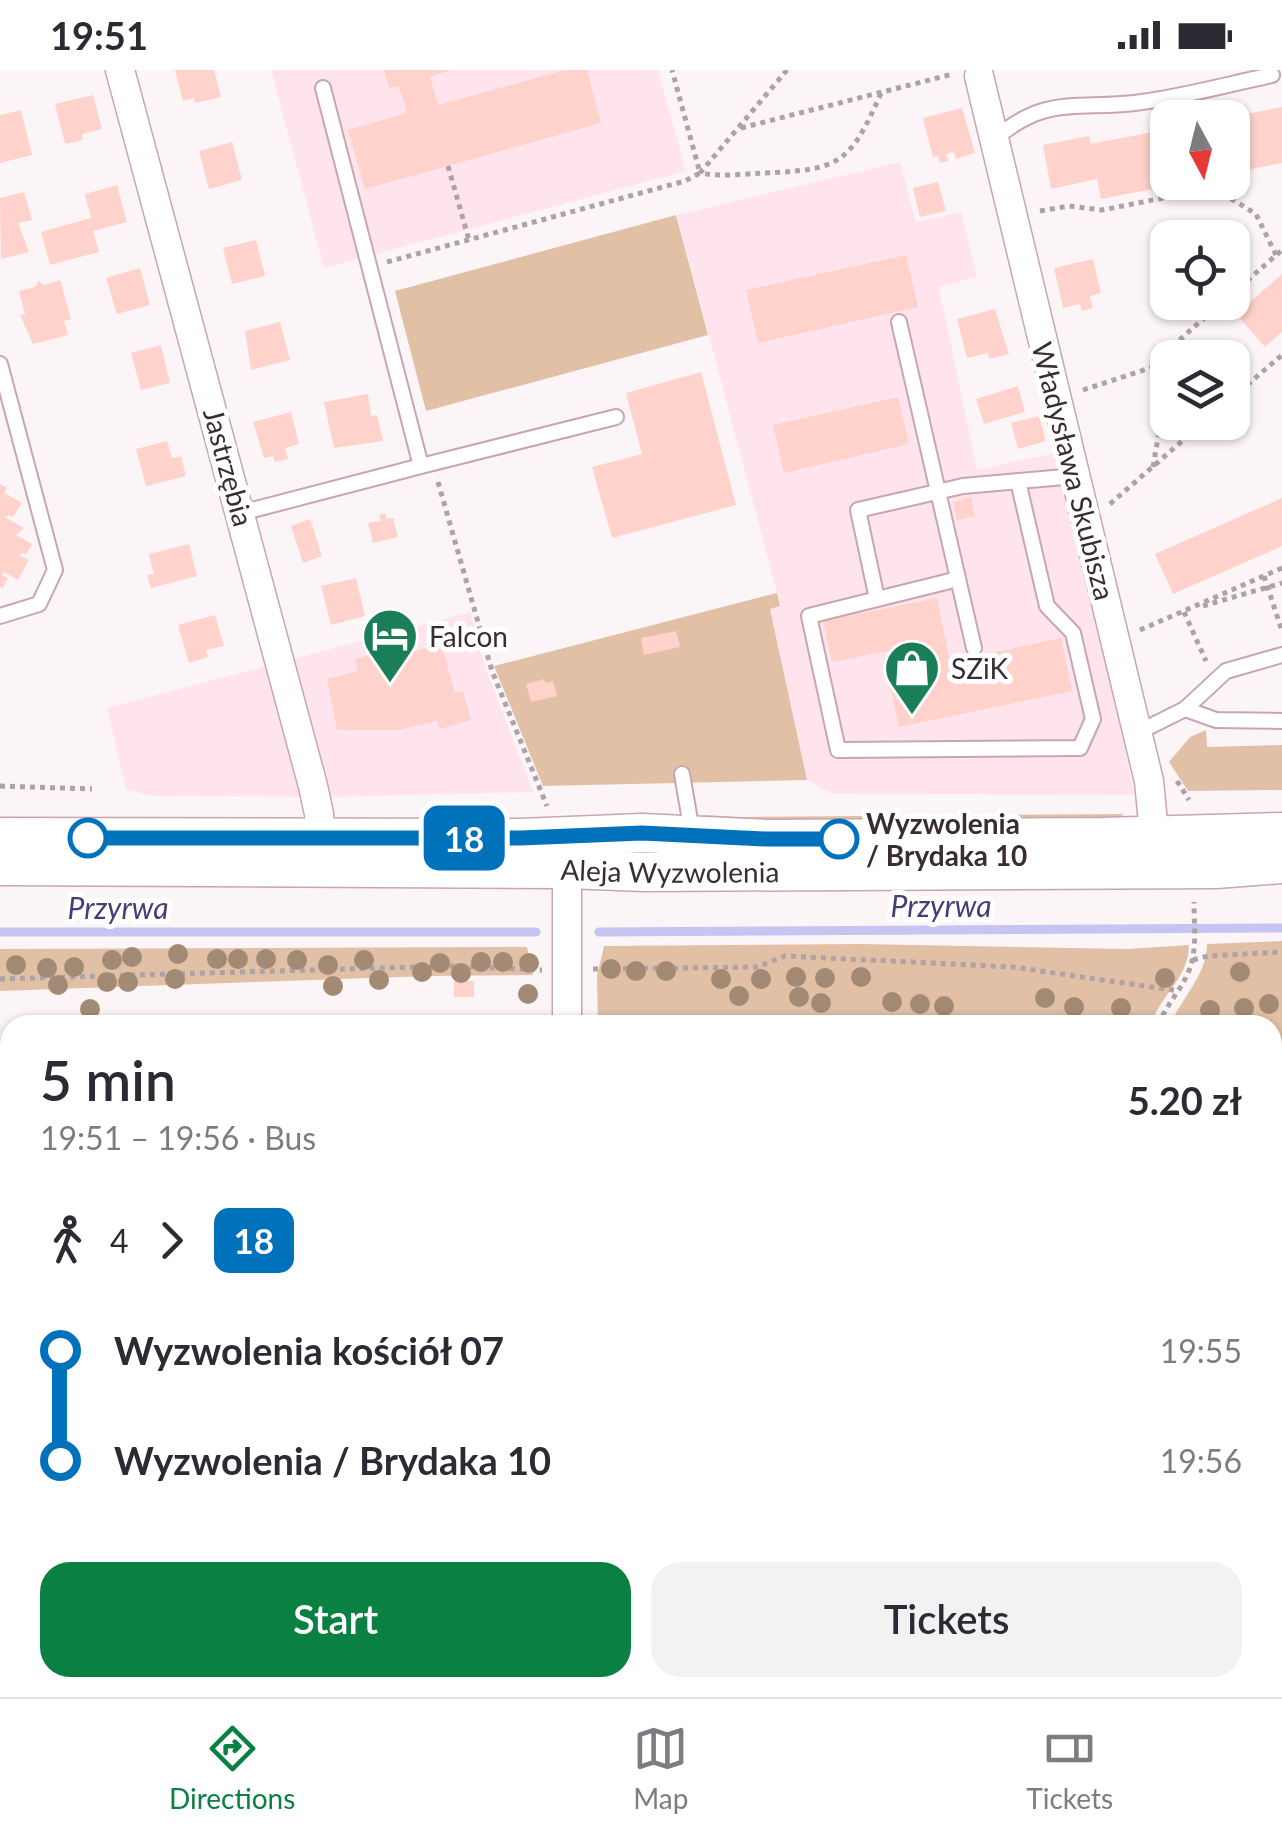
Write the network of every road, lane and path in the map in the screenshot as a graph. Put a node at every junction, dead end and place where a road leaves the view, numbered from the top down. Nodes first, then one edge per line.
1 (120, 70) edge
2 (672, 70) edge
3 (787, 70) edge
4 (975, 73) edge
5 (1272, 75) dead end
6 (323, 88) dead end
7 (881, 93) junction
8 (737, 129) junction
9 (994, 139) junction
10 (448, 166) dead end
11 (700, 172) junction
12 (1150, 199) edge
13 (1235, 200) edge
14 (1038, 212) dead end
15 (469, 240) junction
16 (1279, 252) edge
17 (369, 267) junction
18 (1250, 278) edge
19 (1202, 320) edge
20 (899, 322) dead end
21 (1180, 340) edge
22 (1282, 355) edge
23 (0, 364) edge
24 (1150, 368) edge
25 (1250, 383) edge
26 (1083, 390) dead end
27 (616, 417) dead end
28 (1158, 440) edge
29 (1184, 440) edge
30 (421, 466) junction
31 (1153, 467) junction
32 (1076, 476) junction
33 (1018, 481) junction
34 (937, 492) junction
35 (242, 512) junction
36 (1096, 516) dead end
37 (1282, 568) edge
38 (1264, 576) junction
39 (958, 578) junction
40 (1282, 584) edge
41 (1268, 588) junction
42 (877, 600) junction
43 (1184, 611) junction
44 (0, 616) edge
45 (1282, 631) edge
46 (1128, 636) dead end
47 (974, 648) dead end
48 (1282, 655) edge
49 (492, 672) dead end
50 (1219, 677) junction
51 (1185, 708) junction
52 (1282, 721) edge
53 (1137, 733) junction
54 (682, 774) dead end
55 (0, 786) edge
56 (92, 789) dead end
57 (1282, 832) edge
58 (693, 835) junction
59 (0, 837) edge
60 (561, 837) junction
61 (1156, 850) junction
62 (321, 852) junction
63 (1282, 864) edge
64 (0, 866) edge
65 (1194, 898) dead end
66 (1282, 952) edge
67 (1193, 958) junction
68 (588, 969) dead end
69 (546, 970) dead end
70 (0, 979) edge
71 (1178, 991) junction
72 (567, 1015) edge
73 (1162, 1015) edge

1 - 35 street, Jastrzębia
2 - 11 path
3 - 8 path
4 - 7 path
4 - 9 street, Władysława Skubisza
5 - 9 lane
6 - 17 lane
7 - 8 path
7 - 11 path
8 - 11 path
9 - 32 street, Władysława Skubisza
10 - 15 path
11 - 15 path
12 - 14 path
13 - 16 path
15 - 17 path
16 - 18 path
17 - 30 lane
19 - 21 path
20 - 34 lane
22 - 25 path
23 - 44 lane
24 - 26 path
27 - 30 lane
28 - 31 path
29 - 31 path
30 - 35 lane
31 - 36 path
32 - 33 lane
32 - 53 street, Władysława Skubisza
33 - 34 lane
33 - 42 lane
34 - 39 lane
34 - 42 lane
35 - 62 street, Jastrzębia
37 - 38 path
38 - 41 path
38 - 43 path
39 - 42 lane
39 - 47 lane
40 - 41 path
41 - 43 path
41 - 45 path
43 - 46 path
43 - 50 path
48 - 50 lane
49 - 60 path
50 - 51 lane
51 - 52 lane
51 - 53 lane
53 - 61 street, Władysława Skubisza
54 - 58 lane
55 - 56 path
57 - 61 main road, Aleja Wyzwolenia
58 - 60 main road, Aleja Wyzwolenia
58 - 61 main road, Aleja Wyzwolenia
59 - 62 main road, Aleja Wyzwolenia
60 - 61 main road, Aleja Wyzwolenia
60 - 62 main road, Aleja Wyzwolenia
60 - 72 street
61 - 63 main road, Aleja Wyzwolenia
62 - 64 main road, Aleja Wyzwolenia
65 - 67 path
66 - 67 path
67 - 71 path
68 - 71 path
69 - 70 path
71 - 73 path

